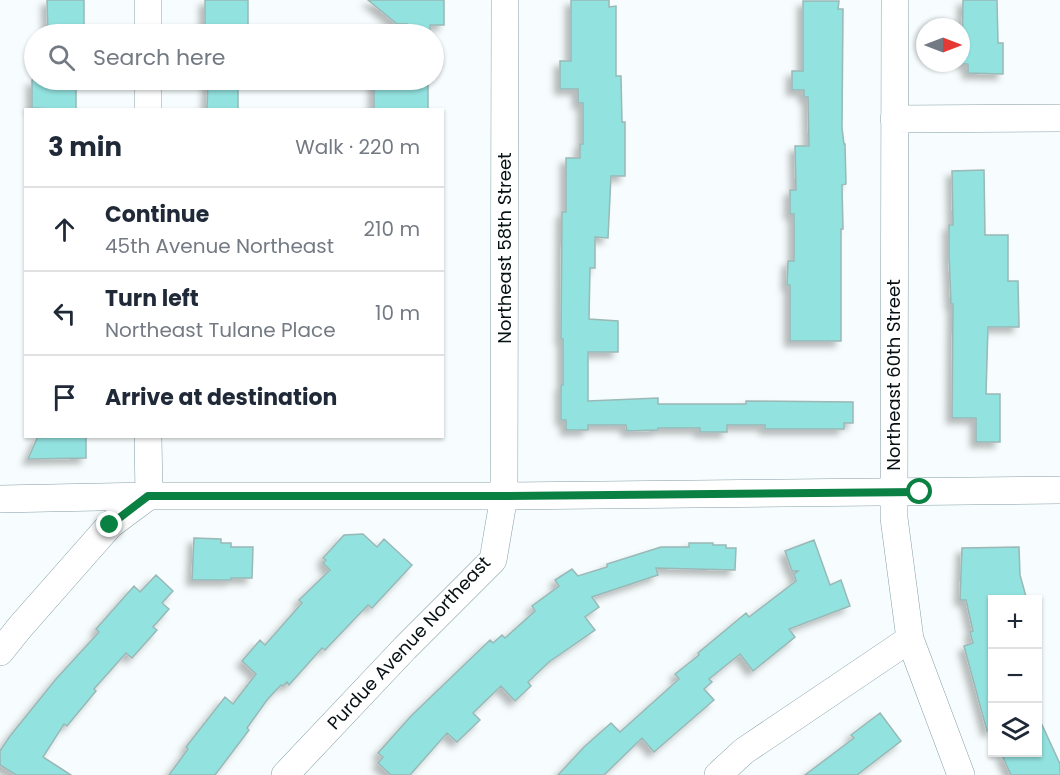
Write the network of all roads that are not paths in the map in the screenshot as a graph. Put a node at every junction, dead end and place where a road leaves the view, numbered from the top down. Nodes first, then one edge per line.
1 (148, 0) edge
2 (505, 0) edge
3 (895, 0) edge
4 (148, 24) edge
5 (148, 90) edge
6 (148, 108) edge
7 (1060, 118) edge
8 (894, 119) junction
9 (148, 438) edge
10 (1060, 489) edge
11 (894, 491) junction
12 (148, 496) junction
13 (504, 496) junction
14 (0, 499) edge
15 (910, 639) junction
16 (0, 652) edge
17 (285, 775) edge
18 (718, 775) edge
19 (961, 775) edge

1 - 4 street
2 - 13 street, Northeast 58th Street
3 - 8 street, Northeast 60th Street
5 - 6 street
7 - 8 street
8 - 11 street, Northeast 60th Street
9 - 12 street
10 - 11 street
11 - 13 street
11 - 15 street, Northeast 60th Street
12 - 13 street
12 - 14 street
12 - 16 street
13 - 17 street, Purdue Avenue Northeast
15 - 18 street
15 - 19 street, Northeast 60th Street

